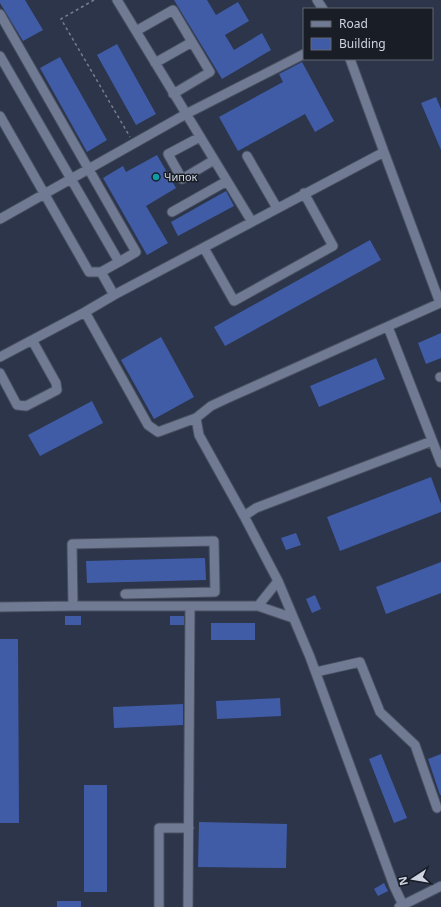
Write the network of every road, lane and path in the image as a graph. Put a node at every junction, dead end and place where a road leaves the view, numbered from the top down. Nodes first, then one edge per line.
1 (94, 0) edge
2 (117, 0) edge
3 (0, 14) edge
4 (136, 31) junction
5 (192, 42) junction
6 (303, 55) edge
7 (0, 56) edge
8 (350, 60) edge
9 (155, 63) junction
10 (174, 94) junction
11 (186, 114) junction
12 (0, 116) edge
13 (200, 137) junction
14 (134, 143) junction
15 (384, 152) junction
16 (247, 156) dead end
17 (214, 160) junction
18 (88, 170) junction
19 (70, 178) junction
20 (227, 181) junction
21 (304, 193) junction
22 (43, 194) junction
23 (277, 208) junction
24 (172, 212) dead end
25 (0, 219) edge
26 (252, 222) junction
27 (204, 248) junction
28 (119, 262) junction
29 (101, 272) junction
30 (114, 295) junction
31 (440, 303) edge
32 (85, 312) junction
33 (388, 327) junction
34 (32, 340) junction
35 (0, 358) edge
36 (0, 373) edge
37 (196, 418) junction
38 (432, 441) junction
39 (441, 463) edge
40 (244, 516) junction
41 (278, 581) junction
42 (125, 594) dead end
43 (72, 606) junction
44 (190, 606) junction
45 (258, 606) junction
46 (0, 607) edge
47 (293, 618) junction
48 (316, 672) junction
49 (437, 808) dead end
50 (189, 828) junction
51 (441, 886) edge
52 (401, 906) edge
53 (159, 907) edge
54 (188, 907) edge

1 - 14 path
2 - 4 street
3 - 18 street
4 - 5 street
4 - 9 street
5 - 9 street
5 - 10 street
6 - 11 street
7 - 19 street
8 - 15 street
9 - 10 street
10 - 11 street
11 - 13 street
11 - 14 street
12 - 22 street
13 - 17 street
13 - 17 street
14 - 18 street
15 - 21 street
15 - 31 street
16 - 23 street
17 - 20 street
18 - 19 street
18 - 28 street
19 - 22 street
19 - 28 street
20 - 24 street
20 - 26 street
21 - 23 street
21 - 27 street
22 - 25 street
22 - 29 street
23 - 26 street
26 - 27 street
27 - 30 street
28 - 29 street
29 - 30 street
30 - 32 street
31 - 33 street
32 - 34 street
32 - 37 street
33 - 37 street
33 - 38 street
34 - 35 street
34 - 36 street
37 - 40 street
38 - 39 street
38 - 40 street
40 - 41 street
41 - 45 street
41 - 47 street
42 - 43 street
43 - 44 street
43 - 46 street
44 - 45 street
44 - 50 street
45 - 47 street
47 - 48 street
48 - 49 street
48 - 52 street
50 - 53 street
50 - 54 street
51 - 52 street

